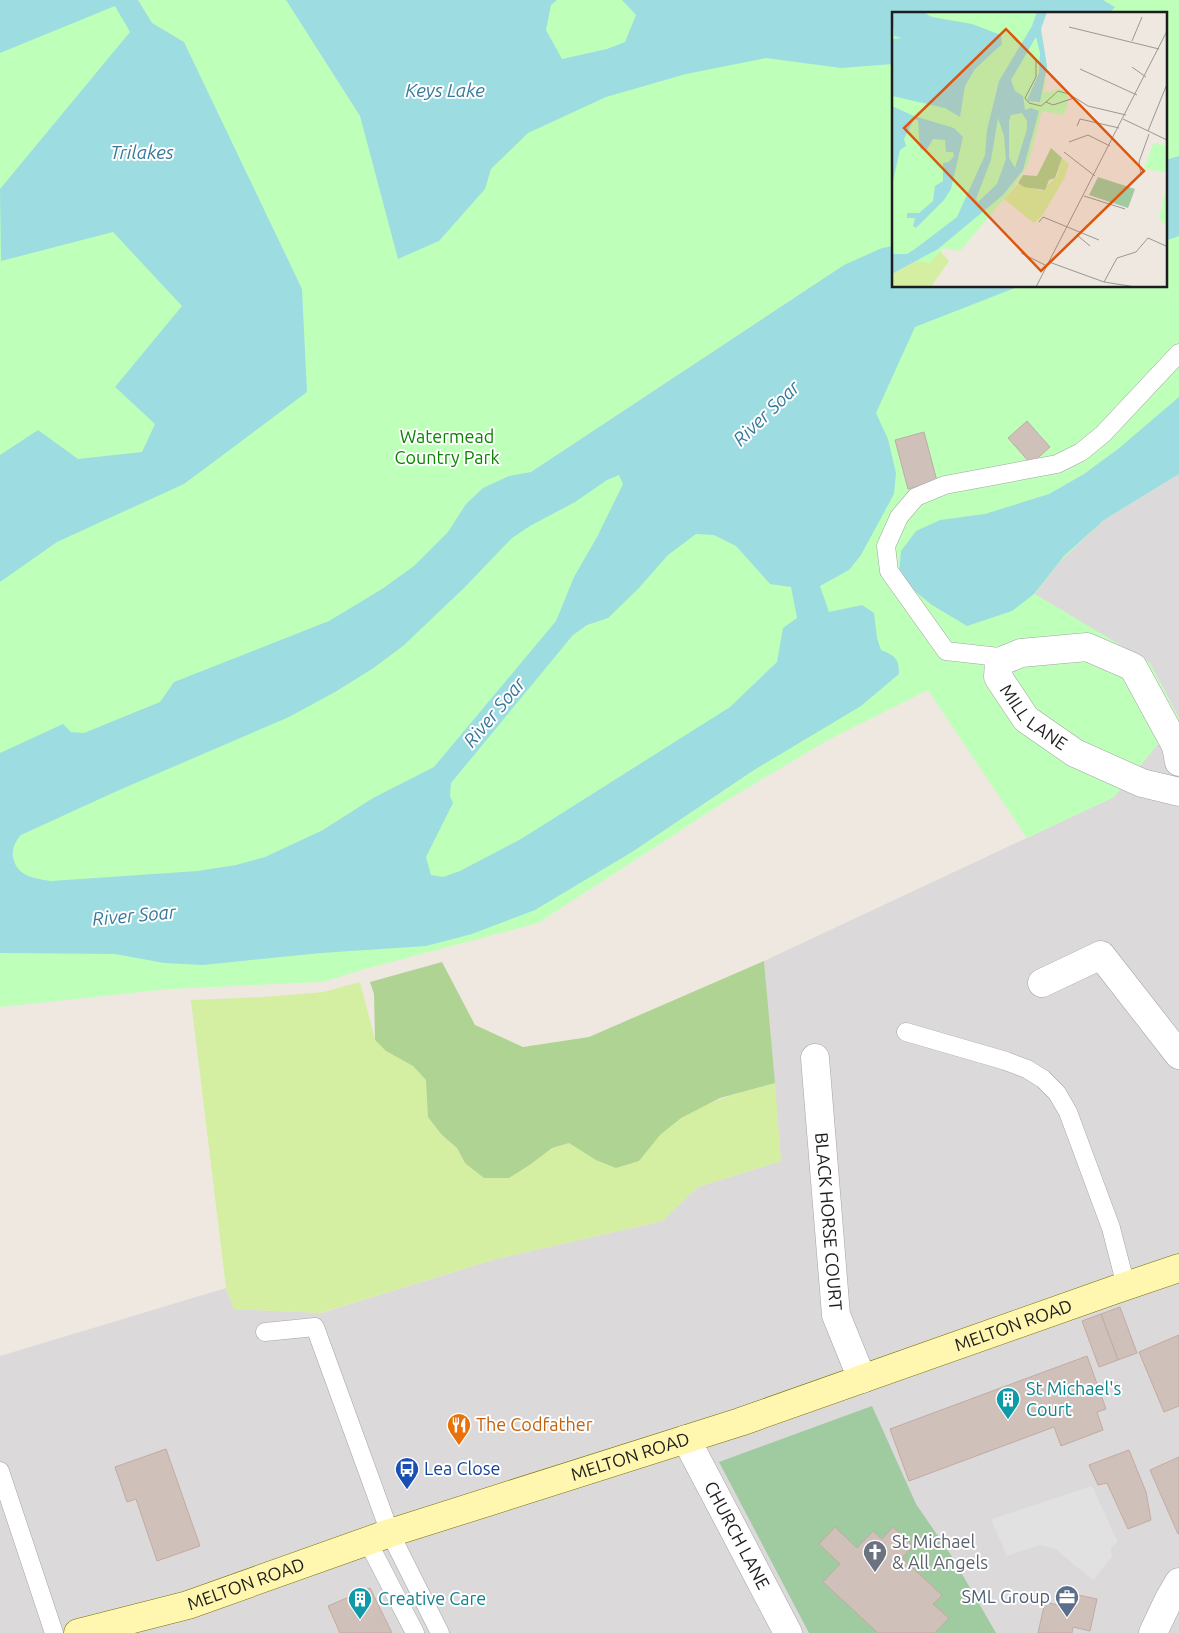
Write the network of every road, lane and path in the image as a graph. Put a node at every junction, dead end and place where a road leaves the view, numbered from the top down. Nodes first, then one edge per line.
1 (1179, 353) edge
2 (1008, 658) junction
3 (1179, 762) edge
4 (1179, 792) edge
5 (1042, 983) dead end
6 (906, 1032) dead end
7 (1179, 1055) edge
8 (816, 1058) dead end
9 (1179, 1268) edge
10 (1126, 1286) junction
11 (265, 1332) dead end
12 (862, 1379) junction
13 (686, 1439) junction
14 (0, 1471) edge
15 (379, 1538) junction
16 (1179, 1582) edge
17 (90, 1631) edge
18 (1153, 1632) edge
19 (54, 1633) edge
20 (415, 1633) edge
21 (440, 1633) edge
22 (788, 1633) edge

1 - 2 lane
2 - 3 street, MILL LANE
2 - 4 street, MILL LANE
5 - 7 street
6 - 10 lane
8 - 12 street, BLACK HORSE COURT
9 - 10 street, MELTON ROAD
10 - 12 street, MELTON ROAD
11 - 15 lane
12 - 13 street, MELTON ROAD
13 - 15 street, MELTON ROAD
13 - 22 street, CHURCH LANE
14 - 19 lane
15 - 17 street, MELTON ROAD
15 - 20 lane
15 - 21 lane
16 - 18 street

